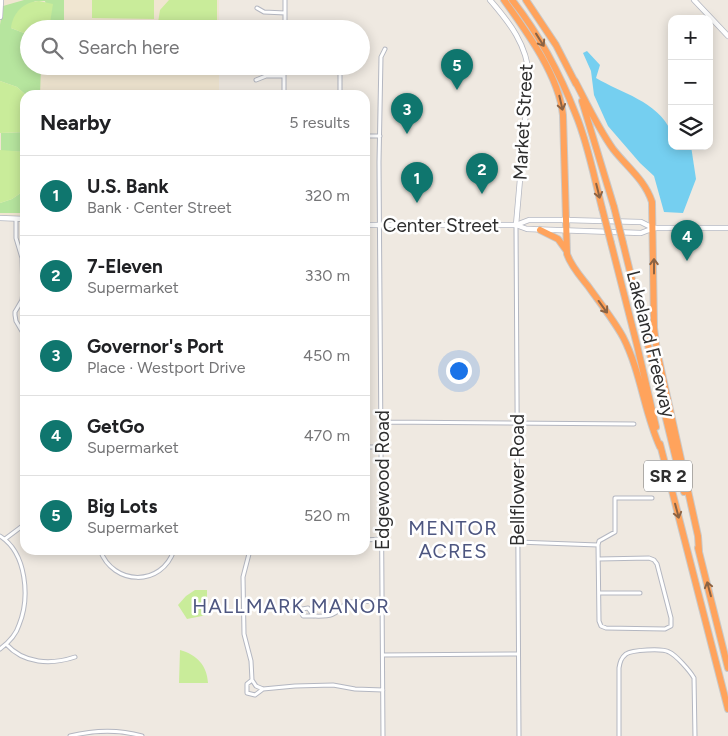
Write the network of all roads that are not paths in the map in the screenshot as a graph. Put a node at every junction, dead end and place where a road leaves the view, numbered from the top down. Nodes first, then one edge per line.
1 (1, 0) edge
2 (285, 0) edge
3 (490, 0) edge
4 (504, 0) edge
5 (512, 0) edge
6 (526, 0) edge
7 (694, 0) edge
8 (257, 8) dead end
9 (285, 13) junction
10 (0, 17) edge
11 (285, 20) edge
12 (728, 36) edge
13 (385, 49) dead end
14 (340, 75) edge
15 (284, 76) joint
16 (256, 80) dead end
17 (575, 81) junction
18 (284, 90) edge
19 (340, 90) edge
20 (370, 136) edge
21 (380, 136) junction
22 (0, 218) edge
23 (16, 219) junction
24 (20, 219) edge
25 (565, 220) junction
26 (370, 225) edge
27 (380, 225) junction
28 (516, 225) junction
29 (654, 228) junction
30 (728, 228) edge
31 (540, 230) junction
32 (566, 230) junction
33 (20, 251) edge
34 (566, 251) junction
35 (20, 303) edge
36 (20, 328) edge
37 (382, 422) junction
38 (516, 424) junction
39 (634, 424) dead end
40 (370, 447) edge
41 (660, 447) junction
42 (382, 448) junction
43 (652, 498) dead end
44 (20, 528) edge
45 (0, 536) edge
46 (5, 539) junction
47 (382, 539) junction
48 (370, 540) edge
49 (517, 542) junction
50 (598, 545) junction
51 (699, 551) junction
52 (102, 555) edge
53 (172, 555) edge
54 (249, 555) edge
55 (599, 559) junction
56 (599, 593) junction
57 (640, 593) dead end
58 (382, 601) junction
59 (314, 616) dead end
60 (6, 644) junction
61 (0, 649) edge
62 (518, 654) junction
63 (383, 655) junction
64 (75, 658) dead end
65 (728, 668) edge
66 (252, 680) junction
67 (263, 688) junction
68 (383, 690) junction
69 (728, 709) edge
70 (87, 734) edge
71 (70, 736) edge
72 (142, 736) edge
73 (383, 736) edge
74 (519, 736) edge
75 (619, 736) edge
76 (695, 736) edge

1 - 10 main road
2 - 9 street
3 - 28 main road, Market Street
4 -> 25 highway
5 -> 41 highway, Lakeland Freeway / SR 2, bridge
6 - 17 highway, Lakeland Freeway / SR 2
7 - 12 main road
8 - 9 street
9 - 11 street
13 - 21 street, Edgewood Road
14 - 19 street
15 - 16 street
15 - 18 street
17 - 29 highway
17 - 51 highway, Lakeland Freeway / SR 2, bridge
20 - 21 street
21 - 27 street, Edgewood Road
22 - 23 main road
23 - 24 main road
23 - 33 street
25 - 28 main road, Center Street
25 - 29 main road, Center Street
25 - 32 highway
26 - 27 main road, Center Street
27 - 28 main road, Center Street
27 - 37 street, Edgewood Road
28 - 31 main road, Center Street
28 - 38 street, Bellflower Road
29 - 30 main road, Center Street
29 - 32 main road, Center Street
51 -> 29 highway
31 - 32 main road, Center Street
31 - 34 highway
32 - 34 highway
34 -> 41 highway
35 - 36 street
37 - 38 street
37 - 42 street, Edgewood Road
38 - 39 street
38 - 49 street, Bellflower Road
40 - 42 street
41 -> 69 highway, Lakeland Freeway / SR 2
42 - 47 street, Edgewood Road
43 - 50 street
44 - 46 street
45 - 46 street
46 - 60 street
47 - 48 street
47 - 58 street, Edgewood Road
49 - 50 street
49 - 62 street, Bellflower Road
50 - 55 street
65 -> 51 highway, Lakeland Freeway / SR 2
52 - 53 street
54 - 66 street
55 - 56 street
55 - 56 street
56 - 57 street
58 - 59 street
58 - 63 street, Edgewood Road
60 - 61 street
60 - 64 street
62 - 63 street
62 - 74 street, Bellflower Road
63 - 68 street, Edgewood Road
66 - 67 street
66 - 67 street
67 - 68 street
68 - 73 street, Edgewood Road
70 - 71 street
70 - 72 street
75 - 76 street

